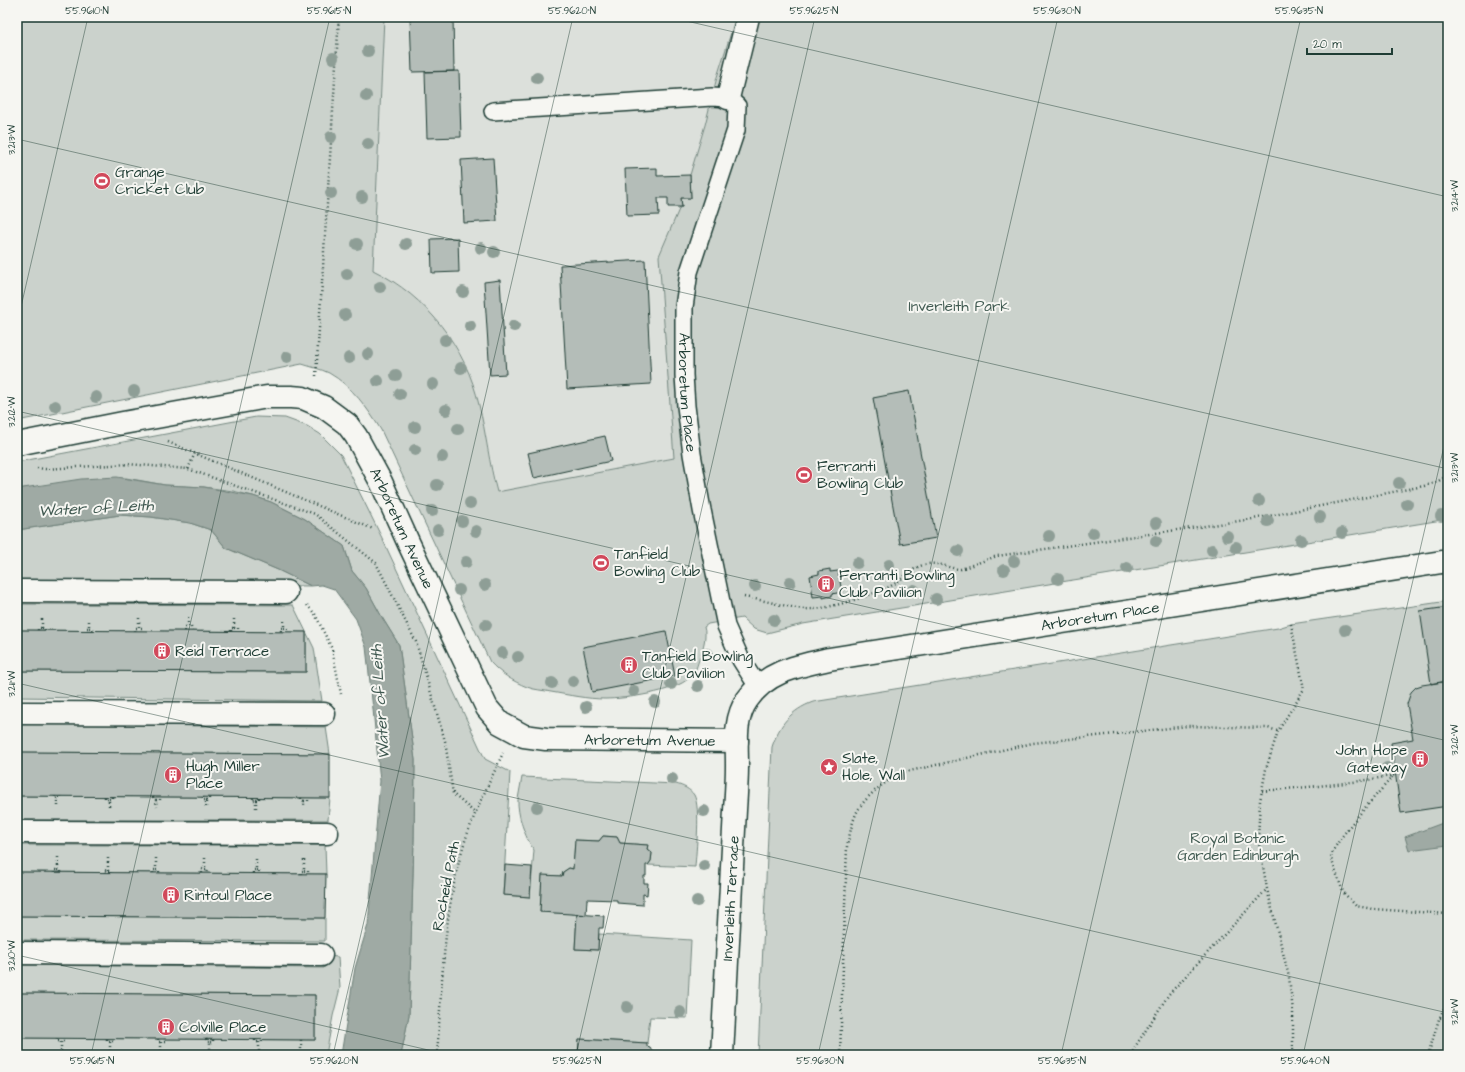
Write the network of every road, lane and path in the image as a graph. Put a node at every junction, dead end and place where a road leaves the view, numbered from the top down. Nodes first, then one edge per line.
1 (339, 17) edge
2 (748, 17) edge
3 (728, 98) junction
4 (493, 111) dead end
5 (313, 402) junction
6 (166, 441) dead end
7 (17, 444) edge
8 (195, 453) junction
9 (33, 467) dead end
10 (188, 469) junction
11 (1448, 475) edge
12 (409, 544) junction
13 (1448, 561) edge
14 (17, 591) edge
15 (286, 592) joint
16 (719, 593) junction
17 (1291, 624) dead end
18 (38, 630) dead end
19 (45, 631) dead end
20 (86, 631) dead end
21 (93, 631) dead end
22 (135, 631) dead end
23 (142, 631) dead end
24 (185, 631) dead end
25 (192, 631) dead end
26 (231, 631) dead end
27 (238, 631) dead end
28 (281, 632) dead end
29 (288, 632) dead end
30 (758, 687) junction
31 (17, 713) edge
32 (324, 714) joint
33 (513, 730) junction
34 (1278, 731) junction
35 (737, 741) junction
36 (1262, 791) junction
37 (61, 796) dead end
38 (105, 797) dead end
39 (112, 797) dead end
40 (153, 797) dead end
41 (160, 797) dead end
42 (203, 797) dead end
43 (209, 797) dead end
44 (57, 798) dead end
45 (252, 798) dead end
46 (259, 798) dead end
47 (301, 798) dead end
48 (308, 798) dead end
49 (474, 813) junction
50 (17, 832) edge
51 (327, 833) dead end
52 (54, 873) dead end
53 (61, 873) dead end
54 (104, 873) dead end
55 (111, 873) dead end
56 (153, 873) dead end
57 (159, 873) dead end
58 (202, 873) dead end
59 (207, 873) dead end
60 (253, 873) dead end
61 (259, 873) dead end
62 (301, 874) dead end
63 (308, 874) dead end
64 (1267, 889) junction
65 (1448, 914) edge
66 (17, 953) edge
67 (321, 955) dead end
68 (1448, 1000) edge
69 (1448, 1016) edge
70 (1440, 1019) junction
71 (57, 1038) dead end
72 (64, 1038) dead end
73 (114, 1038) dead end
74 (107, 1039) dead end
75 (158, 1039) dead end
76 (164, 1039) dead end
77 (206, 1039) dead end
78 (213, 1039) dead end
79 (255, 1040) dead end
80 (262, 1040) dead end
81 (301, 1040) dead end
82 (61, 1041) junction
83 (110, 1041) junction
84 (161, 1042) junction
85 (210, 1042) junction
86 (259, 1042) junction
87 (61, 1055) edge
88 (110, 1055) edge
89 (161, 1055) edge
90 (210, 1055) edge
91 (259, 1055) edge
92 (301, 1055) edge
93 (437, 1055) edge
94 (722, 1055) edge
95 (840, 1055) edge
96 (1131, 1055) edge
97 (1293, 1055) edge
98 (1428, 1055) edge

1 - 5 path
2 - 3 street
3 - 4 lane
3 - 16 lane, Arboretum Place
5 - 7 street, Arboretum Avenue
5 - 12 street, Arboretum Avenue
6 - 8 path
8 - 10 path
8 - 12 path
9 - 10 path
10 - 49 path
11 - 16 path
12 - 33 street, Arboretum Avenue
13 - 30 street, Arboretum Place
14 - 15 street
15 - 32 path
16 - 30 lane, Arboretum Place
17 - 34 path
18 - 19 path
20 - 21 path
22 - 23 path
24 - 25 path
26 - 27 path
28 - 29 path
30 - 35 street, Arboretum Place
31 - 32 street
33 - 35 street, Arboretum Avenue
33 - 49 path, Rocheid Path
34 - 36 path
34 - 95 path
35 - 94 street, Inverleith Terrace
36 - 64 path
36 - 65 path
37 - 44 path
38 - 39 path
40 - 41 path
42 - 43 path
45 - 46 path
47 - 48 path
49 - 93 path, Rocheid Path
50 - 51 street
52 - 53 path
54 - 55 path
56 - 57 path
58 - 59 path
60 - 61 path
62 - 63 path
64 - 96 path
64 - 97 path
66 - 67 street
68 - 70 path
69 - 70 path
70 - 98 path
71 - 82 path
72 - 82 path
73 - 83 path
74 - 83 path
75 - 84 path
76 - 84 path
77 - 85 path
78 - 85 path
79 - 86 path
80 - 86 path
81 - 92 path
82 - 87 path
83 - 88 path
84 - 89 path
85 - 90 path
86 - 91 path

